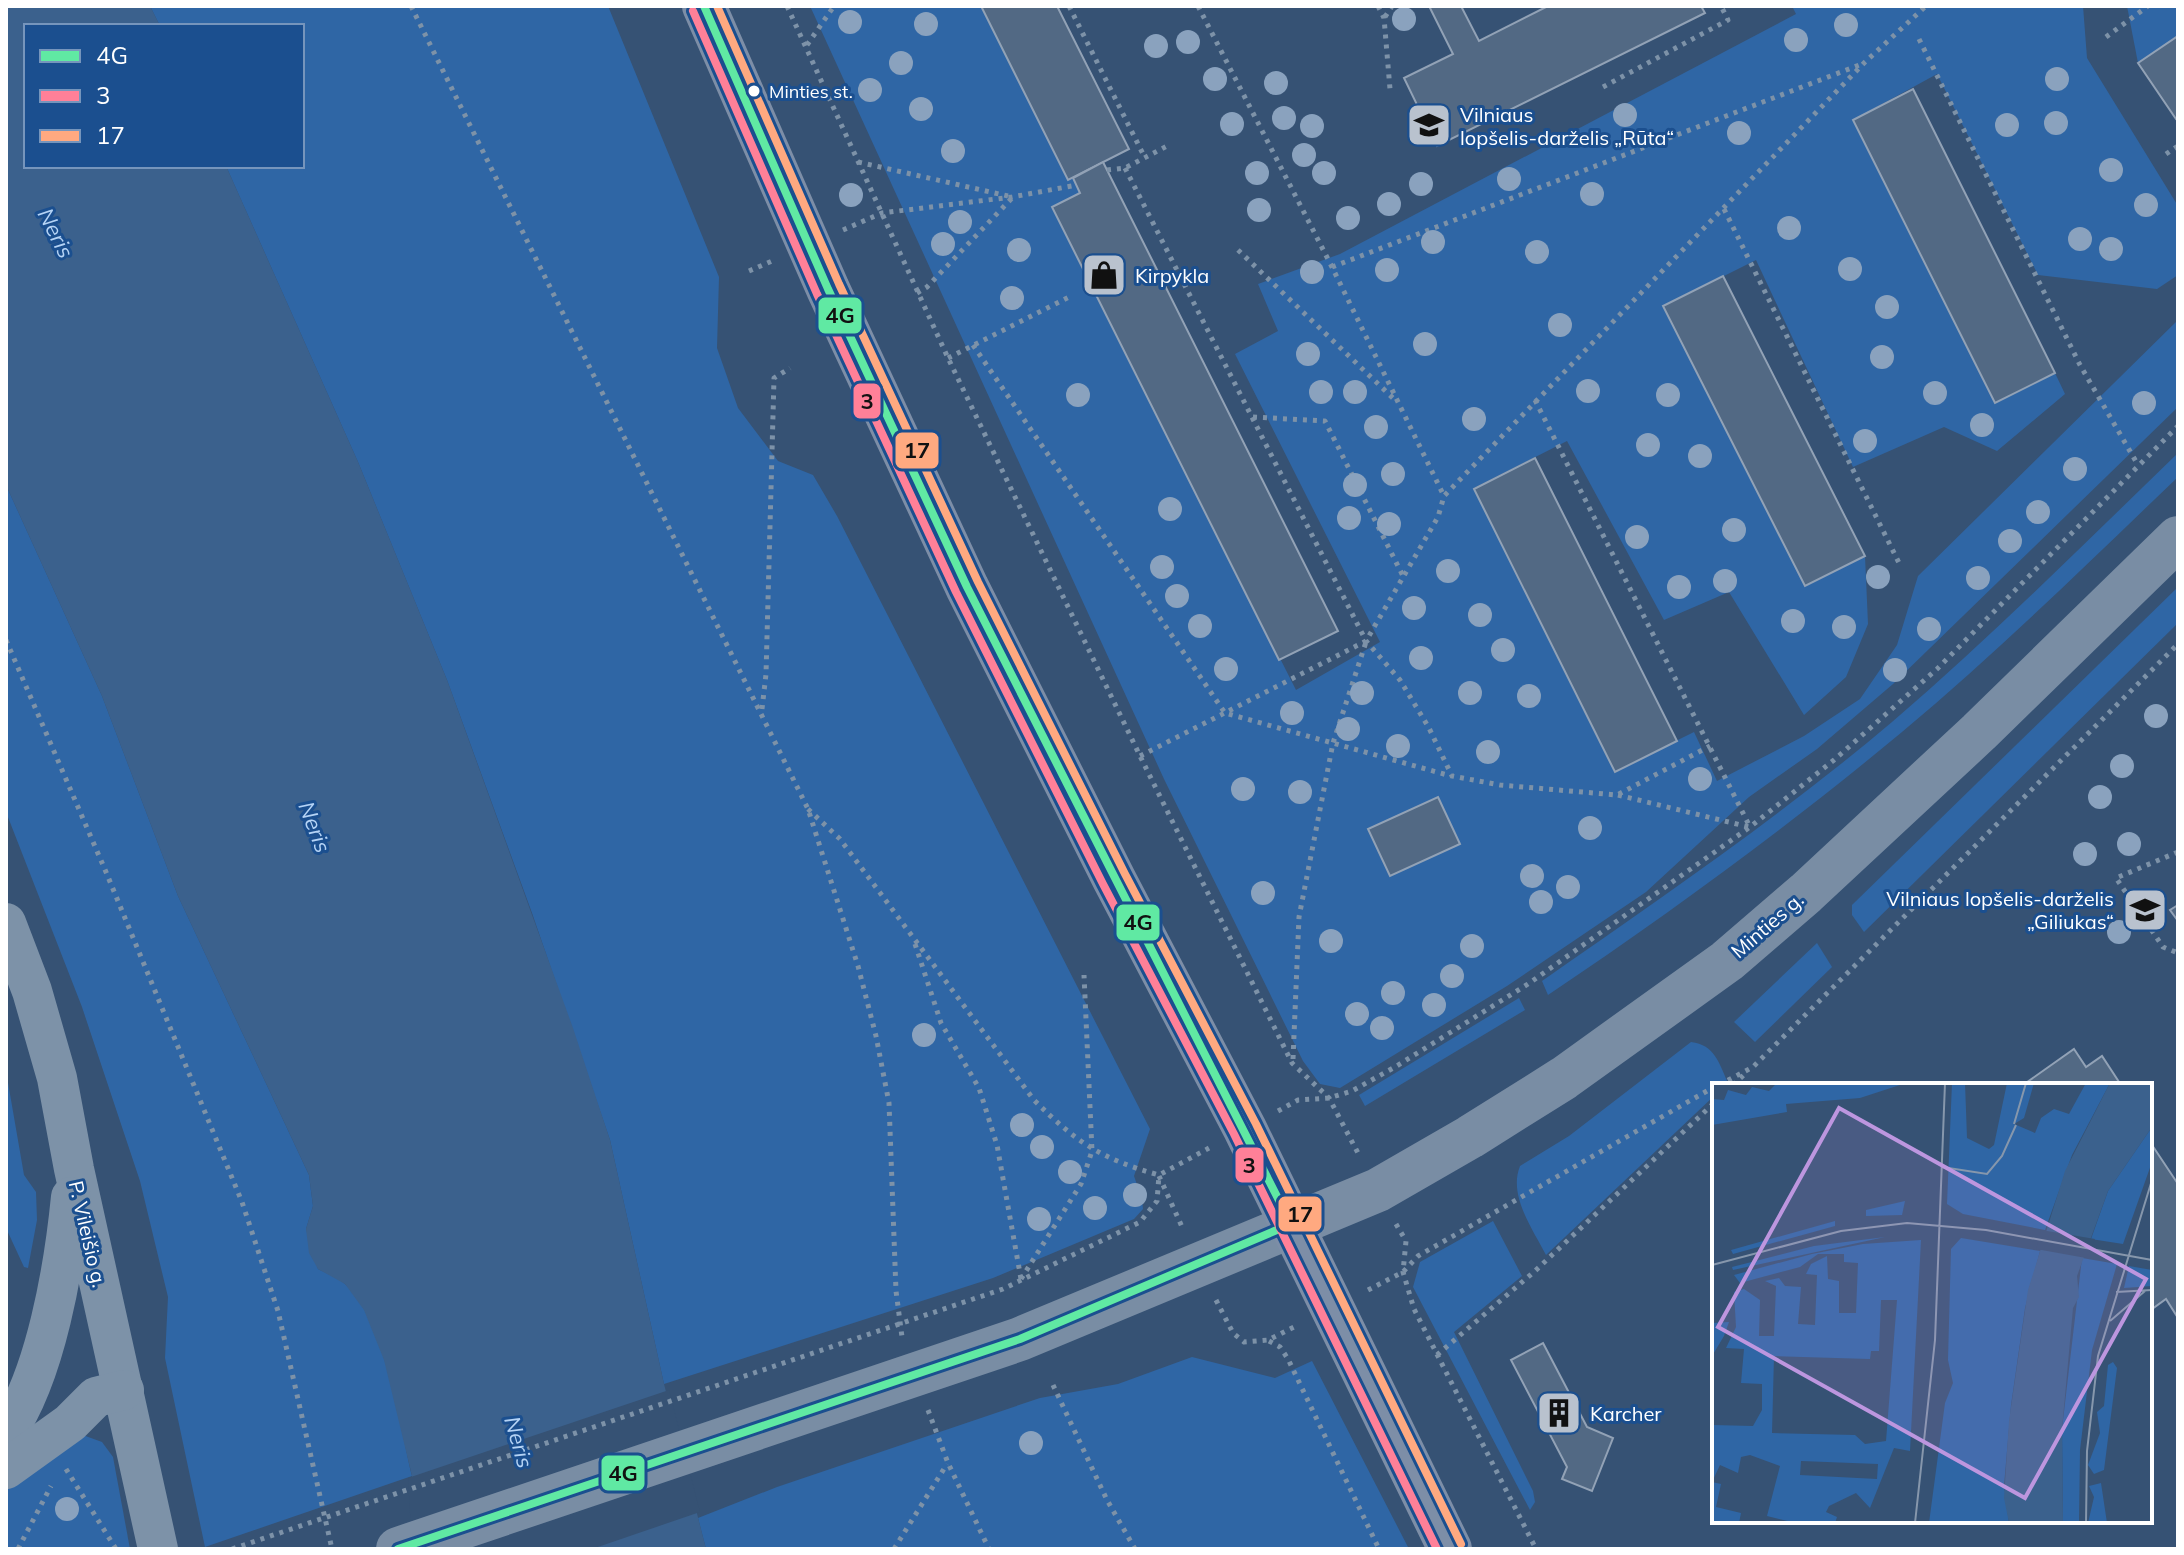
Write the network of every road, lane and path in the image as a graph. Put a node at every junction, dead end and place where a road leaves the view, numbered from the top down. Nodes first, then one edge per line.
1 (411, 6) edge
2 (704, 6) edge
3 (787, 6) edge
4 (834, 6) edge
5 (1069, 6) edge
6 (1198, 6) edge
7 (1378, 6) edge
8 (1392, 6) edge
9 (1721, 6) edge
10 (1926, 6) edge
11 (2148, 6) edge
12 (1384, 18) junction
13 (2106, 37) dead end
14 (1919, 39) dead end
15 (1088, 44) junction
16 (807, 45) junction
17 (1079, 49) dead end
18 (1865, 62) junction
19 (1603, 87) dead end
20 (1390, 89) dead end
21 (1122, 112) junction
22 (1113, 117) dead end
23 (1169, 145) dead end
24 (2178, 146) edge
25 (2166, 154) dead end
26 (1145, 158) junction
27 (858, 162) junction
28 (1125, 168) junction
29 (1107, 170) dead end
30 (1077, 185) dead end
31 (1012, 197) junction
32 (1724, 209) junction
33 (882, 213) junction
34 (1238, 250) dead end
35 (1332, 267) junction
36 (917, 293) junction
37 (1069, 297) dead end
38 (973, 345) junction
39 (948, 358) junction
40 (790, 368) dead end
41 (1535, 400) junction
42 (1400, 405) junction
43 (1252, 417) junction
44 (2178, 426) edge
45 (2138, 465) junction
46 (1444, 496) junction
47 (2178, 538) edge
48 (1900, 565) dead end
49 (1403, 576) junction
50 (6, 640) edge
51 (1366, 641) junction
52 (2178, 644) edge
53 (762, 712) junction
54 (1225, 713) junction
55 (1333, 743) junction
56 (1710, 746) junction
57 (1140, 756) junction
58 (1452, 776) junction
59 (1617, 795) junction
60 (808, 809) junction
61 (1750, 827) junction
62 (2178, 852) edge
63 (6, 923) edge
64 (913, 939) junction
65 (2178, 953) edge
66 (1084, 975) dead end
67 (1292, 1063) junction
68 (1753, 1067) junction
69 (1722, 1083) edge
70 (1735, 1083) edge
71 (1712, 1088) edge
72 (1712, 1105) edge
73 (1092, 1151) junction
74 (74, 1169) junction
75 (1291, 1224) junction
76 (1021, 1279) junction
77 (1268, 1340) dead end
78 (902, 1341) dead end
79 (1437, 1355) junction
80 (1053, 1385) dead end
81 (31, 1387) junction
82 (110, 1394) junction
83 (926, 1405) dead end
84 (6, 1433) edge
85 (948, 1463) junction
86 (6, 1469) edge
87 (36, 1512) dead end
88 (1446, 1548) edge
89 (18, 1549) edge
90 (158, 1549) edge
91 (232, 1549) edge
92 (332, 1549) edge
93 (398, 1549) edge
94 (894, 1549) edge
95 (989, 1549) edge
96 (1135, 1549) edge
97 (1379, 1549) edge
98 (1536, 1549) edge

1 - 53 path
2 - 75 main road
3 - 16 path
4 - 16 path
5 - 15 path
6 - 35 path
7 - 12 path
8 - 12 path
9 - 19 path
10 - 18 path
11 - 13 path
12 - 20 path
14 - 45 path
15 - 17 path
15 - 21 path
16 - 27 path
18 - 32 path
18 - 35 path
21 - 22 path
21 - 26 path
23 - 26 path
24 - 25 path
26 - 28 path
27 - 31 path
27 - 33 path
28 - 29 path
28 - 43 path
30 - 31 path
31 - 33 path
31 - 36 path
32 - 41 path
32 - 48 path
33 - 36 path
34 - 42 path
35 - 42 path
36 - 39 path
37 - 38 path
38 - 39 path
38 - 54 path
39 - 57 path
40 - 53 path
41 - 46 path
41 - 56 path
42 - 46 path
43 - 49 path
43 - 51 path
44 - 45 path
45 - 61 path
46 - 49 path
47 - 75 main road, Minties g.
49 - 51 path
50 - 92 path
51 - 54 path
51 - 55 path
51 - 58 path
52 - 68 path
53 - 60 path
54 - 55 path
54 - 57 path
55 - 58 path
55 - 67 path
56 - 59 path
56 - 61 path
57 - 67 path
58 - 59 path
59 - 61 path
60 - 64 path
60 - 78 path
61 - 67 path
62 - 65 path
63 - 74 street, P. Vileišio g.
64 - 73 path
64 - 76 path
66 - 73 path
68 - 69 path
68 - 70 path
71 - 79 path
72 - 79 path
73 - 76 path
73 - 76 path
74 - 81 street
74 - 82 street, P. Vileišio g.
75 - 88 main road
75 - 93 main road, Minties g.
76 - 91 path
77 - 97 path
79 - 98 path
80 - 96 path
81 - 82 street
81 - 84 street
82 - 86 street
82 - 90 street, P. Vileišio g.
83 - 85 path
85 - 94 path
85 - 95 path
87 - 89 path

